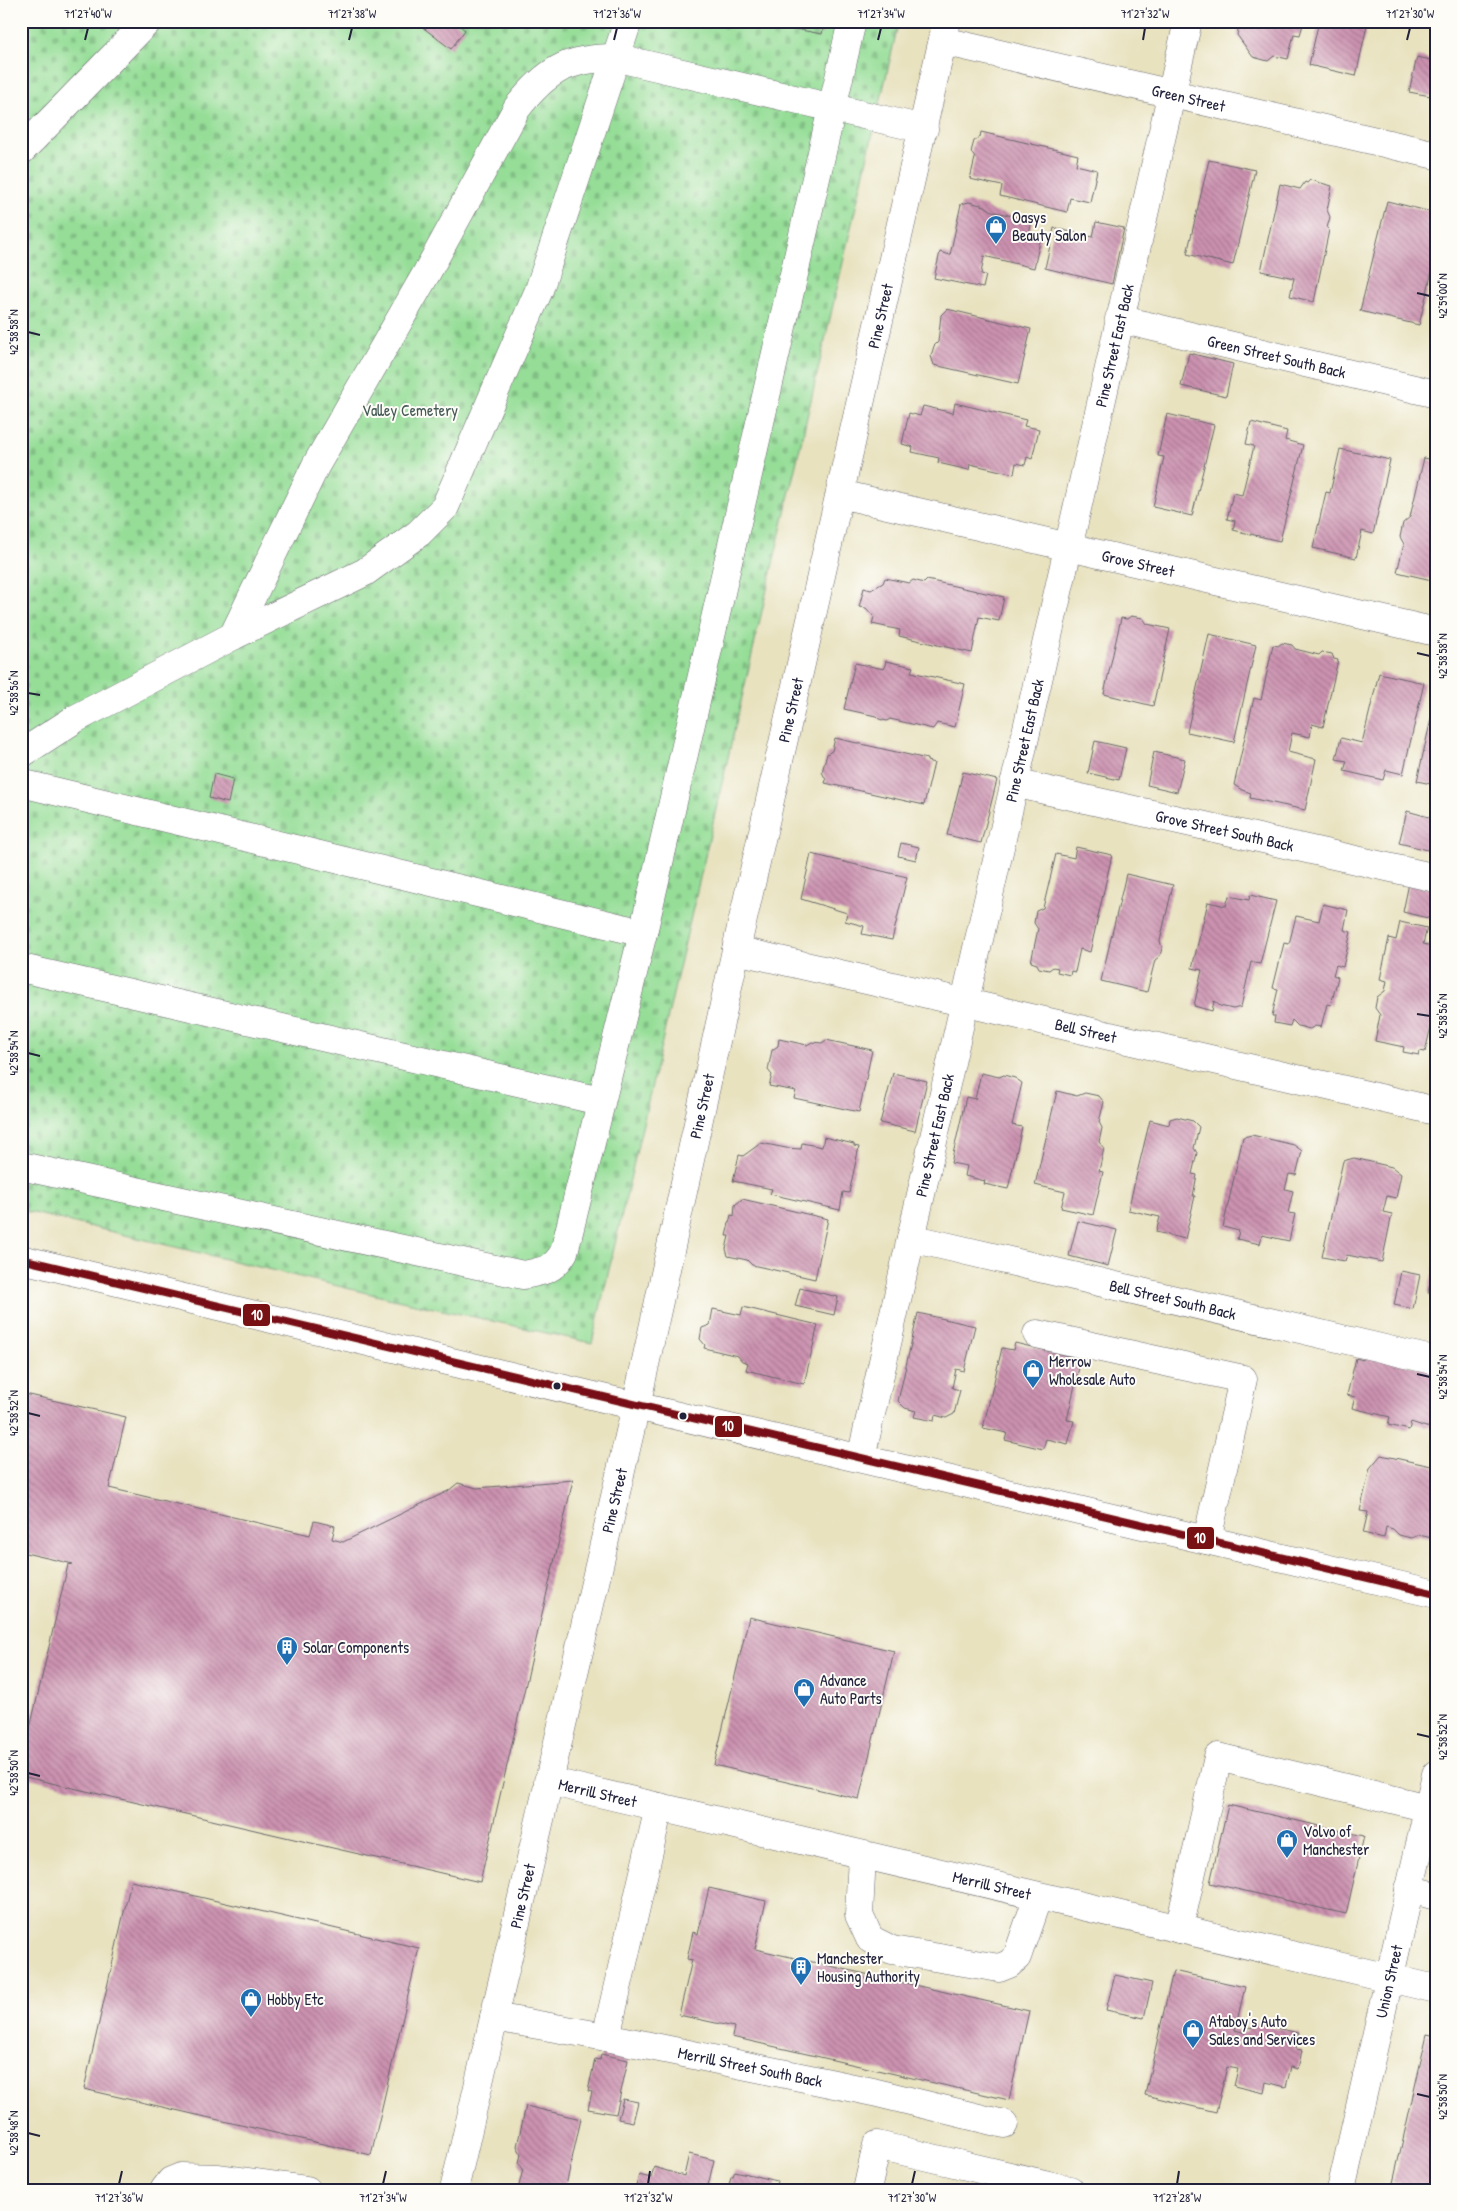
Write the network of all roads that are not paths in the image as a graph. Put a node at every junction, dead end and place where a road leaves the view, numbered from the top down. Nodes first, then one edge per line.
1 (148, 21) edge
2 (628, 21) edge
3 (852, 21) edge
4 (1188, 21) edge
5 (945, 31) edge
6 (618, 58) junction
7 (1170, 94) junction
8 (833, 108) junction
9 (924, 129) junction
10 (21, 151) edge
11 (1436, 155) edge
12 (1119, 319) junction
13 (1436, 394) edge
14 (840, 494) junction
15 (1068, 546) junction
16 (1436, 632) edge
17 (233, 636) junction
18 (21, 754) edge
19 (21, 782) edge
20 (1014, 783) junction
21 (1436, 878) edge
22 (642, 933) junction
23 (736, 950) junction
24 (21, 968) edge
25 (964, 1003) junction
26 (600, 1101) junction
27 (1436, 1111) edge
28 (21, 1166) edge
29 (911, 1238) junction
30 (21, 1259) edge
31 (1037, 1334) dead end
32 (1436, 1361) edge
33 (636, 1406) junction
34 (861, 1458) junction
35 (1207, 1540) junction
36 (1436, 1594) edge
37 (1436, 1774) edge
38 (548, 1781) junction
39 (659, 1807) junction
40 (1428, 1808) junction
41 (862, 1855) junction
42 (1409, 1889) junction
43 (1038, 1896) junction
44 (1436, 1896) edge
45 (1179, 1929) junction
46 (1388, 1978) junction
47 (1436, 1989) edge
48 (494, 2017) junction
49 (606, 2037) junction
50 (1004, 2124) dead end
51 (164, 2190) edge
52 (307, 2190) edge
53 (454, 2190) edge
54 (868, 2190) edge
55 (1070, 2190) edge
56 (1341, 2190) edge

1 - 10 street
2 - 6 street
3 - 8 street
4 - 7 street, Pine Street East Back
5 - 7 street, Green Street
5 - 9 street, Pine Street
6 - 8 street
6 - 17 street
6 - 17 street
7 - 11 street, Green Street
7 - 12 street, Pine Street East Back
8 - 9 street
8 - 22 street
9 - 14 street, Pine Street
12 - 13 street, Green Street South Back
12 - 15 street, Pine Street East Back
14 - 15 street, Grove Street
14 - 23 street, Pine Street
15 - 16 street, Grove Street
15 - 20 street, Pine Street East Back
17 - 18 street
19 - 22 street
20 - 21 street, Grove Street South Back
20 - 25 street, Pine Street East Back
22 - 26 street
23 - 25 street, Bell Street
23 - 33 street, Pine Street
24 - 26 street
25 - 27 street, Bell Street
25 - 29 street, Pine Street East Back
26 - 28 street
29 - 32 street, Bell Street South Back
29 - 34 street, Pine Street East Back
30 - 33 street
31 - 35 street
33 - 34 street
33 - 38 street, Pine Street
34 - 35 street
35 - 36 street
37 - 40 street, Union Street
38 - 39 street, Merrill Street
38 - 48 street, Pine Street
39 - 41 street, Merrill Street
39 - 49 street
40 - 42 street, Union Street
40 - 45 street
41 - 43 street, Merrill Street
41 - 43 street
42 - 44 street
42 - 46 street, Union Street
43 - 45 street, Merrill Street
45 - 46 street, Merrill Street
46 - 47 street, Merrill Street
46 - 56 street, Union Street
48 - 49 street, Merrill Street South Back
48 - 53 street, Pine Street
49 - 50 street, Merrill Street South Back
51 - 52 street
54 - 55 street

